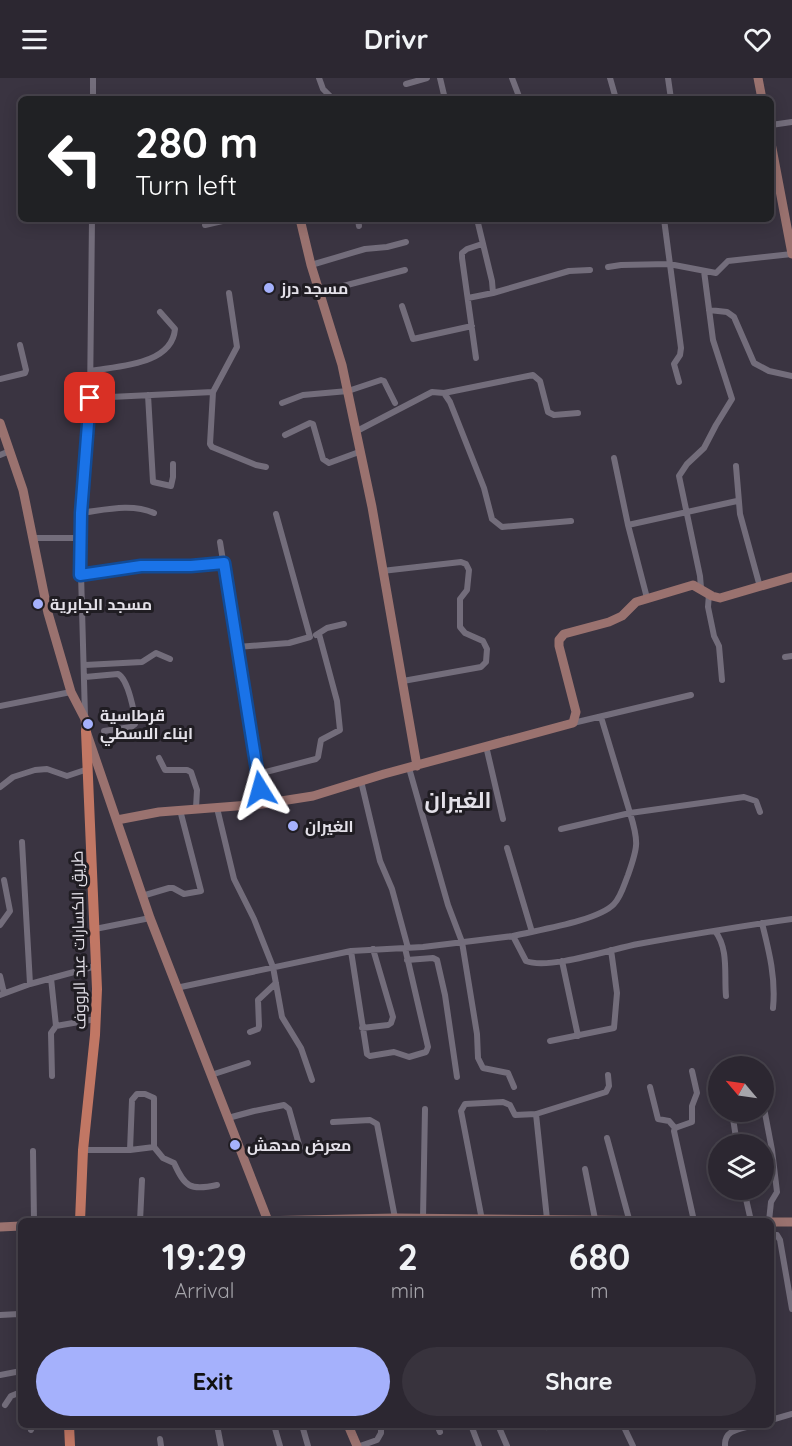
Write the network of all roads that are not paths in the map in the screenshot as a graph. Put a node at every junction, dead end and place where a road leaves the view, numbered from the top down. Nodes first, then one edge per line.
1 (93, 78) edge
2 (319, 78) edge
3 (427, 78) edge
4 (440, 78) edge
5 (512, 78) edge
6 (610, 78) edge
7 (668, 78) edge
8 (758, 78) edge
9 (406, 84) dead end
10 (93, 96) edge
11 (330, 96) edge
12 (444, 96) edge
13 (519, 96) edge
14 (614, 96) edge
15 (671, 96) edge
16 (761, 96) edge
17 (792, 122) edge
18 (774, 125) edge
19 (774, 159) edge
20 (92, 222) edge
21 (218, 222) edge
22 (301, 222) edge
23 (478, 222) edge
24 (664, 222) edge
25 (205, 225) dead end
26 (406, 242) dead end
27 (482, 244) junction
28 (792, 254) edge
29 (669, 264) junction
30 (311, 265) junction
31 (608, 267) dead end
32 (405, 270) dead end
33 (590, 270) dead end
34 (704, 271) junction
35 (320, 292) junction
36 (229, 293) dead end
37 (493, 293) junction
38 (468, 298) junction
39 (402, 306) dead end
40 (709, 310) junction
41 (160, 312) dead end
42 (472, 326) junction
43 (20, 345) dead end
44 (476, 358) dead end
45 (91, 371) junction
46 (792, 376) edge
47 (0, 379) edge
48 (679, 382) dead end
49 (348, 391) junction
50 (213, 392) junction
51 (444, 393) junction
52 (148, 395) junction
53 (90, 398) junction
54 (282, 403) dead end
55 (395, 403) dead end
56 (578, 412) dead end
57 (0, 423) edge
58 (355, 432) junction
59 (285, 435) dead end
60 (10, 451) junction
61 (359, 452) junction
62 (0, 455) edge
63 (614, 458) dead end
64 (173, 464) dead end
65 (736, 466) dead end
66 (266, 467) dead end
67 (737, 501) junction
68 (81, 513) junction
69 (154, 513) dead end
70 (276, 514) dead end
71 (686, 514) junction
72 (571, 521) dead end
73 (628, 525) junction
74 (33, 538) junction
75 (80, 538) junction
76 (220, 542) dead end
77 (224, 563) junction
78 (382, 571) junction
79 (80, 575) junction
80 (792, 577) edge
81 (760, 587) junction
82 (705, 591) junction
83 (647, 598) junction
84 (344, 624) dead end
85 (319, 634) junction
86 (310, 638) junction
87 (237, 647) junction
88 (170, 660) dead end
89 (85, 665) junction
90 (86, 676) junction
91 (722, 680) dead end
92 (403, 681) junction
93 (71, 692) junction
94 (692, 695) dead end
95 (0, 706) edge
96 (601, 717) junction
97 (573, 723) junction
98 (86, 725) junction
99 (104, 731) dead end
100 (486, 746) junction
101 (159, 758) dead end
102 (413, 767) junction
103 (88, 769) junction
104 (258, 774) junction
105 (361, 782) junction
106 (0, 787) edge
107 (262, 804) junction
108 (196, 808) junction
109 (217, 808) junction
110 (180, 810) junction
111 (760, 812) dead end
112 (630, 813) junction
113 (503, 819) dead end
114 (117, 820) junction
115 (561, 829) dead end
116 (22, 842) dead end
117 (507, 848) dead end
118 (4, 880) dead end
119 (142, 896) junction
120 (150, 918) junction
121 (792, 919) edge
122 (762, 923) junction
123 (0, 925) edge
124 (95, 930) junction
125 (715, 931) junction
126 (531, 932) junction
127 (513, 936) junction
128 (462, 942) junction
129 (407, 948) junction
130 (374, 949) junction
131 (611, 950) junction
132 (351, 951) junction
133 (407, 960) junction
134 (562, 961) junction
135 (96, 966) junction
136 (273, 967) junction
137 (0, 976) edge
138 (51, 978) junction
139 (276, 982) junction
140 (30, 984) junction
141 (176, 988) junction
142 (2, 994) edge
143 (726, 996) dead end
144 (773, 1008) dead end
145 (96, 1019) junction
146 (56, 1026) junction
147 (362, 1028) junction
148 (250, 1032) dead end
149 (578, 1036) junction
150 (550, 1041) dead end
151 (249, 1063) dead end
152 (692, 1071) dead end
153 (211, 1075) junction
154 (608, 1075) dead end
155 (52, 1076) dead end
156 (457, 1077) dead end
157 (312, 1080) dead end
158 (514, 1087) dead end
159 (650, 1087) dead end
160 (425, 1109) dead end
161 (536, 1114) junction
162 (228, 1118) junction
163 (333, 1122) dead end
164 (767, 1122) edge
165 (675, 1128) junction
166 (607, 1138) dead end
167 (154, 1147) junction
168 (300, 1148) dead end
169 (83, 1150) junction
170 (130, 1150) junction
171 (33, 1151) dead end
172 (585, 1169) dead end
173 (142, 1180) dead end
174 (217, 1185) dead end
175 (746, 1200) edge
176 (34, 1218) edge
177 (80, 1218) edge
178 (140, 1218) edge
179 (267, 1218) edge
180 (395, 1218) joint
181 (423, 1218) joint
182 (482, 1218) edge
183 (548, 1218) edge
184 (595, 1218) edge
185 (629, 1218) edge
186 (693, 1218) edge
187 (750, 1218) edge
188 (770, 1218) edge
189 (774, 1221) edge
190 (792, 1222) edge
191 (18, 1226) edge
192 (0, 1227) edge
193 (774, 1235) edge
194 (792, 1309) edge
195 (18, 1314) edge
196 (0, 1315) edge
197 (18, 1372) edge
198 (0, 1375) edge
199 (18, 1393) edge
200 (5, 1405) dead end
201 (792, 1414) edge
202 (774, 1419) edge
203 (69, 1428) edge
204 (218, 1428) edge
205 (275, 1428) edge
206 (303, 1428) edge
207 (349, 1428) edge
208 (381, 1428) edge
209 (438, 1428) edge
210 (472, 1428) edge
211 (499, 1428) edge
212 (624, 1428) edge
213 (744, 1428) edge
214 (440, 1432) dead end
215 (70, 1446) edge
216 (222, 1446) edge
217 (280, 1446) edge
218 (308, 1446) edge
219 (358, 1446) edge
220 (478, 1446) edge
221 (507, 1446) edge
222 (633, 1446) edge
223 (724, 1446) edge

1 - 10 street
2 - 11 street
3 - 9 street
4 - 12 street
5 - 13 street
6 - 14 street
7 - 15 street
8 - 16 street
17 - 18 street
19 - 28 street
20 - 45 street
21 - 25 street
22 - 30 street
23 - 27 street
24 - 29 street
26 - 30 street
27 - 37 street
27 - 38 street
28 - 34 street
29 - 31 street
29 - 34 street
29 - 48 street
30 - 35 street
32 - 35 street
33 - 37 street
34 - 40 street
35 - 49 street
36 - 50 street
37 - 38 street
38 - 42 street
39 - 42 street
40 - 46 street
40 - 71 street
41 - 45 street
42 - 44 street
43 - 47 street
45 - 53 street
49 - 54 street
49 - 55 street
49 - 58 street
50 - 52 street
50 - 66 street
51 - 56 street
51 - 58 street
51 - 72 street
52 - 53 street
52 - 64 street
53 - 68 street
57 - 60 street
58 - 61 street
59 - 61 street
60 - 62 street
60 - 74 street
61 - 78 street
63 - 73 street
65 - 67 street
67 - 71 street
67 - 81 street
68 - 69 street
68 - 75 street
70 - 86 street
71 - 73 street
71 - 82 street
73 - 83 street
74 - 75 street
74 - 93 street
75 - 79 street
76 - 77 street
77 - 79 street
77 - 87 street
78 - 92 street
78 - 92 street
79 - 89 street
80 - 81 street
81 - 82 street
82 - 83 street
82 - 91 street
83 - 97 street
84 - 85 street
85 - 86 street
85 - 104 street
86 - 87 street
87 - 104 street
88 - 89 street
89 - 90 street
90 - 98 street
90 - 99 street
92 - 102 street
93 - 95 street
93 - 98 street
94 - 96 street
96 - 97 street
96 - 112 street
97 - 100 street
98 - 103 main road, طريق الكسارات عبد الرووف
98 - 114 street
100 - 102 street
100 - 113 street
101 - 108 street
102 - 105 street
102 - 128 street
103 - 106 street
103 - 124 main road, طريق الكسارات عبد الرووف
104 - 107 street
105 - 107 street
105 - 129 street
107 - 109 street
108 - 109 street
108 - 110 street
109 - 136 street
110 - 114 street
110 - 119 street
111 - 112 street
112 - 115 street
112 - 126 street
114 - 119 street
116 - 140 street
117 - 126 street
118 - 123 street
119 - 120 street
120 - 124 street
120 - 141 street
121 - 122 street
122 - 125 street
122 - 144 street
124 - 135 main road, طريق الكسارات عبد الرووف
125 - 131 street
125 - 143 street
126 - 127 street
127 - 128 street
127 - 134 street
128 - 129 street
128 - 158 street
129 - 130 street
129 - 133 street
130 - 132 street
130 - 147 street
131 - 134 street
131 - 149 street
132 - 136 street
132 - 147 street
133 - 147 street
133 - 156 street
134 - 149 street
135 - 138 street
135 - 145 main road, طريق الكسارات عبد الرووف
136 - 139 street
136 - 141 street
137 - 142 street
138 - 140 street
138 - 146 street
139 - 148 street
139 - 157 street
140 - 142 street
141 - 153 street
145 - 146 street
145 - 169 main road, طريق الكسارات عبد الرووف
146 - 155 street
149 - 150 street
151 - 153 street
152 - 165 street
153 - 162 street
154 - 161 street
159 - 165 street
160 - 181 street
161 - 182 street
161 - 183 street
162 - 168 street
162 - 179 street
163 - 180 street
164 - 188 street
165 - 186 street
166 - 185 street
167 - 170 street
167 - 170 street
167 - 174 street
169 - 170 street
169 - 177 main road, طريق الكسارات عبد الرووف
171 - 176 street
172 - 184 street
173 - 178 street
175 - 187 street
180 - 181 street
189 - 190 street
191 - 192 street
193 - 194 street
195 - 196 street
197 - 198 street
199 - 200 street
201 - 202 street
203 - 215 main road
204 - 216 street
205 - 217 street
206 - 218 street
207 - 219 street
208 - 219 street
209 - 214 street
210 - 220 street
211 - 221 street
212 - 222 street
213 - 223 street

